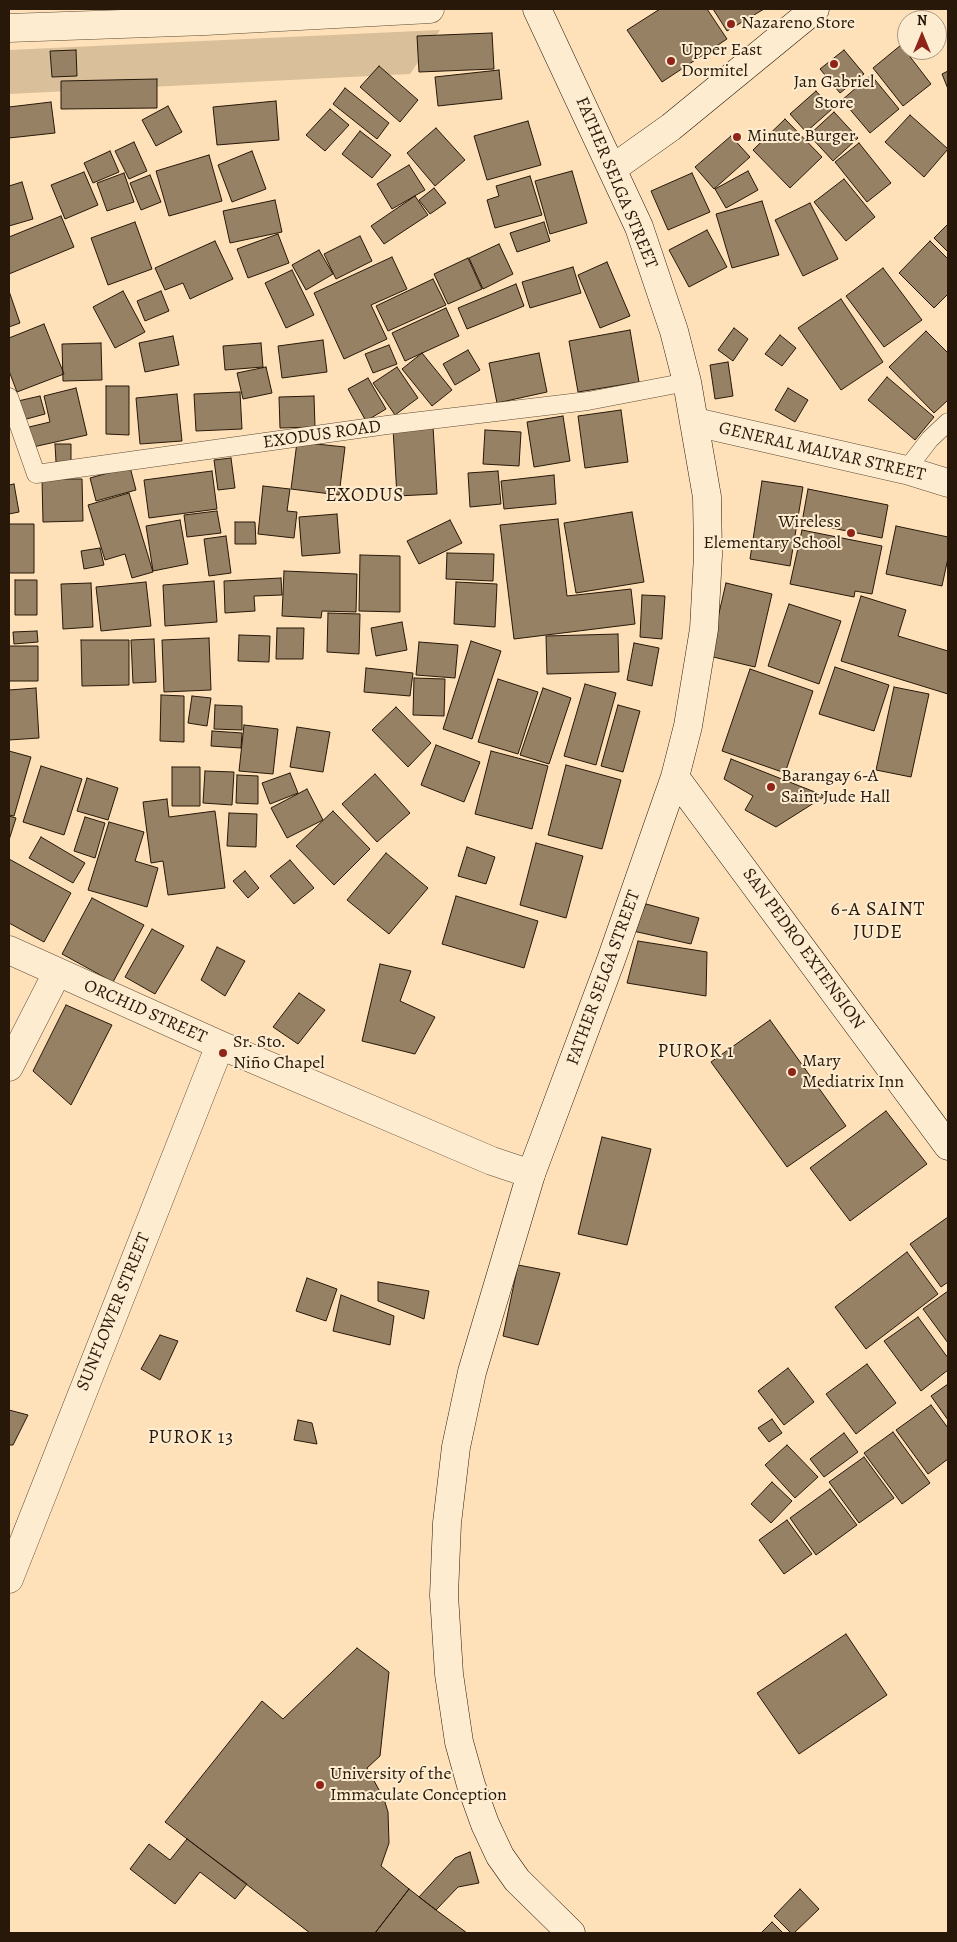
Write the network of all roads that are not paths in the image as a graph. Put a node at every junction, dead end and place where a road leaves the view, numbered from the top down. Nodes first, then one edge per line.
1 (430, 9) edge
2 (537, 9) edge
3 (815, 9) edge
4 (9, 28) edge
5 (612, 169) junction
6 (687, 382) junction
7 (9, 397) edge
8 (695, 422) junction
9 (948, 422) edge
10 (906, 470) junction
11 (948, 483) edge
12 (675, 777) junction
13 (9, 950) edge
14 (57, 972) junction
15 (220, 1045) junction
16 (9, 1067) edge
17 (948, 1146) edge
18 (531, 1174) junction
19 (9, 1579) edge
20 (571, 1933) edge

1 - 4 main road
2 - 5 main road, FATHER SELGA STREET
3 - 5 main road
5 - 6 main road, FATHER SELGA STREET
6 - 7 lane, EXODUS ROAD
6 - 8 main road, FATHER SELGA STREET
8 - 10 main road, GENERAL MALVAR STREET
8 - 12 main road, FATHER SELGA STREET
9 - 10 lane
10 - 11 main road, GENERAL MALVAR STREET
12 - 17 main road, SAN PEDRO EXTENSION
12 - 18 main road, FATHER SELGA STREET
13 - 14 main road, ORCHID STREET
14 - 15 main road, ORCHID STREET
14 - 16 main road
15 - 18 main road, ORCHID STREET
15 - 19 main road, SUNFLOWER STREET
18 - 20 main road, FATHER SELGA STREET

